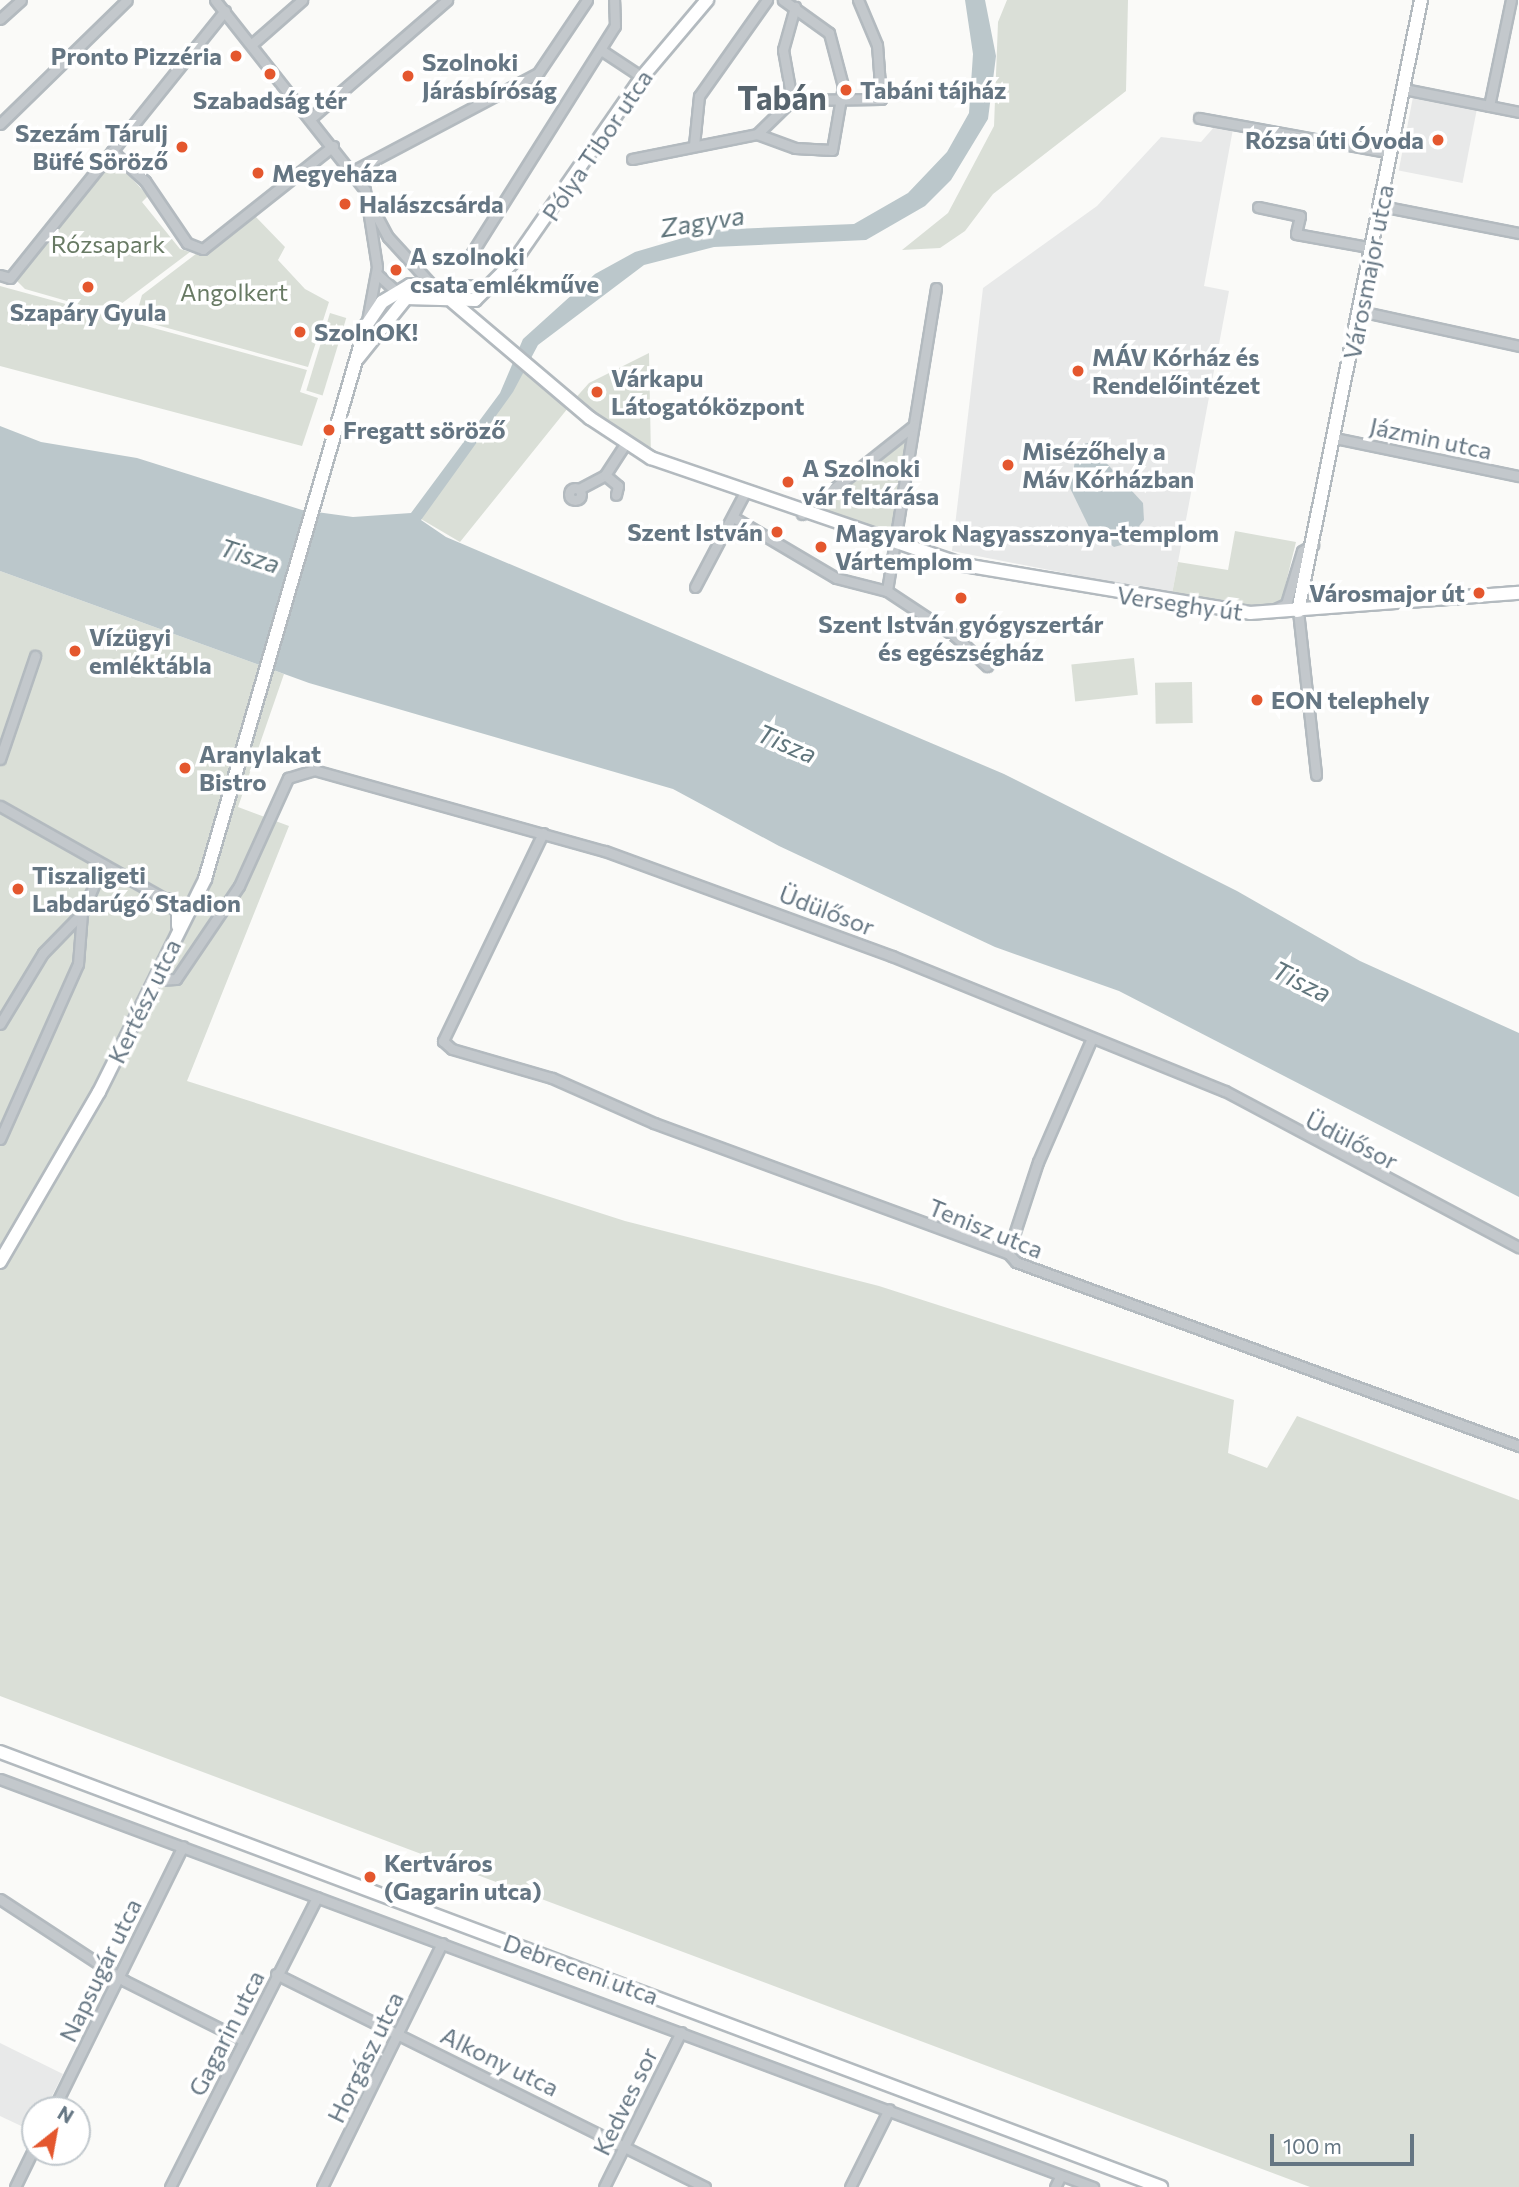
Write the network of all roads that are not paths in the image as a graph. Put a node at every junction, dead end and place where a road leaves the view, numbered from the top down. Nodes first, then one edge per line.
1 (21, 0) edge
2 (127, 0) edge
3 (215, 0) edge
4 (302, 0) edge
5 (447, 0) edge
6 (587, 0) edge
7 (614, 0) edge
8 (707, 0) edge
9 (767, 0) edge
10 (783, 0) edge
11 (858, 0) edge
12 (1421, 0) edge
13 (1511, 0) edge
14 (795, 7) junction
15 (225, 11) junction
16 (0, 19) edge
17 (252, 44) junction
18 (601, 50) junction
19 (642, 77) junction
20 (1404, 89) junction
21 (792, 100) junction
22 (843, 102) junction
23 (1489, 106) junction
24 (1519, 112) edge
25 (312, 117) junction
26 (1199, 118) dead end
27 (0, 124) edge
28 (757, 134) junction
29 (694, 145) junction
30 (334, 146) junction
31 (112, 152) junction
32 (1391, 153) junction
33 (632, 159) dead end
34 (353, 171) junction
35 (371, 205) junction
36 (1381, 206) junction
37 (1258, 207) dead end
38 (1519, 233) edge
39 (1373, 248) junction
40 (468, 259) dead end
41 (413, 263) junction
42 (377, 273) junction
43 (0, 275) edge
44 (432, 285) junction
45 (485, 288) junction
46 (936, 288) dead end
47 (404, 292) junction
48 (460, 302) junction
49 (1360, 311) junction
50 (366, 326) junction
51 (488, 329) junction
52 (1519, 346) edge
53 (354, 365) junction
54 (913, 426) junction
55 (1335, 438) junction
56 (626, 443) junction
57 (605, 475) junction
58 (1519, 476) edge
59 (579, 489) dead end
60 (744, 494) junction
61 (616, 495) dead end
62 (802, 514) junction
63 (733, 517) junction
64 (1314, 544) junction
65 (894, 545) junction
66 (695, 587) dead end
67 (887, 592) junction
68 (1519, 593) edge
69 (1298, 611) junction
70 (1264, 613) junction
71 (34, 656) dead end
72 (986, 666) dead end
73 (0, 759) edge
74 (1316, 775) dead end
75 (0, 806) edge
76 (543, 833) junction
77 (103, 864) junction
78 (202, 884) junction
79 (167, 900) junction
80 (189, 908) junction
81 (82, 912) junction
82 (175, 940) junction
83 (156, 980) junction
84 (0, 1024) edge
85 (1091, 1038) junction
86 (0, 1139) edge
87 (1519, 1247) edge
88 (1008, 1253) junction
89 (0, 1262) edge
90 (1519, 1446) edge
91 (0, 1752) edge
92 (0, 1779) edge
93 (183, 1846) junction
94 (317, 1897) junction
95 (0, 1899) edge
96 (442, 1944) junction
97 (276, 1974) junction
98 (118, 1977) junction
99 (681, 2032) junction
100 (397, 2035) junction
101 (243, 2040) junction
102 (60, 2096) edge
103 (889, 2109) junction
104 (625, 2145) junction
105 (25, 2166) edge
106 (1061, 2175) junction
107 (15, 2187) edge
108 (170, 2187) edge
109 (322, 2187) edge
110 (604, 2187) edge
111 (705, 2187) edge
112 (850, 2187) edge
113 (1055, 2187) edge
114 (1093, 2187) edge
115 (1161, 2187) edge

1 - 16 street
2 - 27 street
3 - 15 street
4 - 17 street
5 - 25 street
6 - 34 street
7 - 18 street
8 - 19 main road, Pólya Tibor utca
9 - 29 street
10 - 14 street
11 - 22 street
12 - 20 main road, Városmajor utca
13 - 23 street
14 - 21 street
14 - 22 street
15 - 17 street
15 - 31 street
17 - 25 street
18 - 19 street
18 - 40 street
19 - 45 main road, Pólya Tibor utca
20 - 23 street
20 - 32 main road, Városmajor utca
21 - 22 street
21 - 28 street
22 - 28 street
23 - 24 street
25 - 30 street
26 - 32 street
28 - 29 street
29 - 33 street
30 - 31 street
30 - 34 street
31 - 43 street
32 - 36 main road, Városmajor utca
34 - 35 street
35 - 41 street
35 - 42 street
36 - 38 street
36 - 39 main road, Városmajor utca
37 - 39 street
39 - 49 main road, Városmajor utca
41 - 44 street
41 - 47 street
42 - 47 street
42 - 50 street
44 - 45 main road
44 - 47 main road
44 - 48 main road, Verseghy út
45 - 48 main road, Pólya Tibor utca
45 - 51 main road
46 - 54 street
47 - 48 main road
47 - 50 main road
47 - 53 main road
48 - 51 main road, Verseghy út
49 - 52 street
49 - 55 main road, Városmajor utca
50 - 53 main road
51 - 56 main road, Verseghy út
53 - 78 main road, Kertész utca
54 - 62 street
54 - 65 street
55 - 58 street, Jázmin utca
55 - 64 main road, Városmajor utca
56 - 57 street
56 - 60 main road, Verseghy út
57 - 59 street
57 - 61 street
60 - 62 main road, Verseghy út
60 - 63 street
62 - 65 main road, Verseghy út
63 - 66 street
63 - 67 street
64 - 69 main road, Városmajor utca
64 - 70 street, Városmajor utca
65 - 67 street
65 - 70 main road, Verseghy út
67 - 72 street
68 - 69 main road, Verseghy út
69 - 70 main road, Verseghy út
69 - 74 street
71 - 73 street
75 - 77 street
76 - 83 street, Üdülősor
76 - 85 street, Üdülősor
76 - 88 street, Tenisz utca
77 - 79 street
77 - 81 street
78 - 79 main road
78 - 80 main road, Kertész utca
79 - 80 main road
79 - 82 main road
80 - 82 main road, Kertész utca
81 - 84 street
81 - 86 street
82 - 83 main road, Kertész utca
83 - 89 main road, Kertész utca
85 - 87 street, Üdülősor
85 - 88 street
88 - 90 street, Tenisz utca
91 - 115 main road, Debreceni utca
92 - 93 street, Debreceni utca
93 - 94 street, Debreceni utca
93 - 98 street, Napsugár utca
94 - 96 street, Debreceni utca
94 - 97 street, Gagarin utca
95 - 98 street
96 - 99 street, Debreceni utca
96 - 100 street, Horgász utca
97 - 100 street, Alkony utca
97 - 101 street, Gagarin utca
98 - 101 street
98 - 102 street, Napsugár utca
99 - 103 street, Debreceni utca
99 - 104 street, Kedves sor
100 - 104 street, Alkony utca
100 - 109 street, Horgász utca
101 - 108 street, Gagarin utca
103 - 106 street, Debreceni utca
103 - 112 street
104 - 110 street, Kedves sor
104 - 111 street, Alkony utca
105 - 107 street
106 - 113 street
106 - 114 street, Debreceni utca

